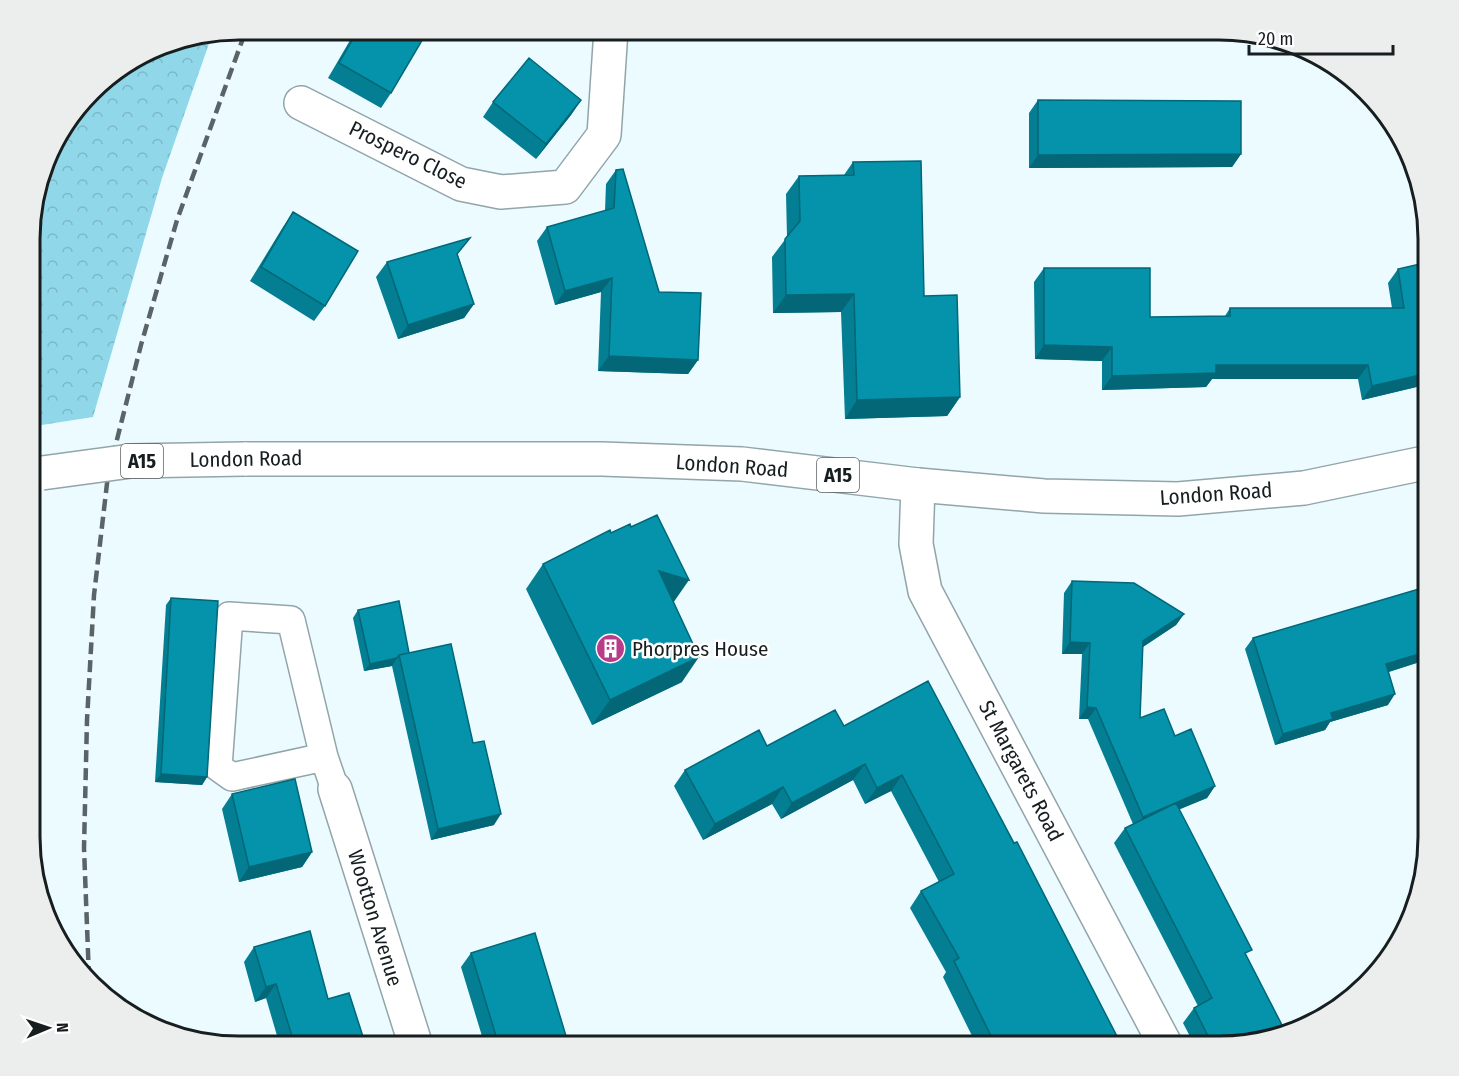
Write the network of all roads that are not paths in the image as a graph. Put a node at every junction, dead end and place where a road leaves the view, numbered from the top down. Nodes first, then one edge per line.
1 (610, 41) edge
2 (301, 103) dead end
3 (1418, 464) edge
4 (40, 473) edge
5 (918, 485) junction
6 (324, 757) junction
7 (335, 789) joint
8 (413, 1035) edge
9 (1161, 1036) edge

1 - 2 main road, Prospero Close
3 - 5 main road, London Road / A15
4 - 5 main road, London Road / A15, bridge
5 - 9 main road, St Margarets Road
6 - 6 lane
6 - 7 lane
7 - 8 main road, Wootton Avenue

